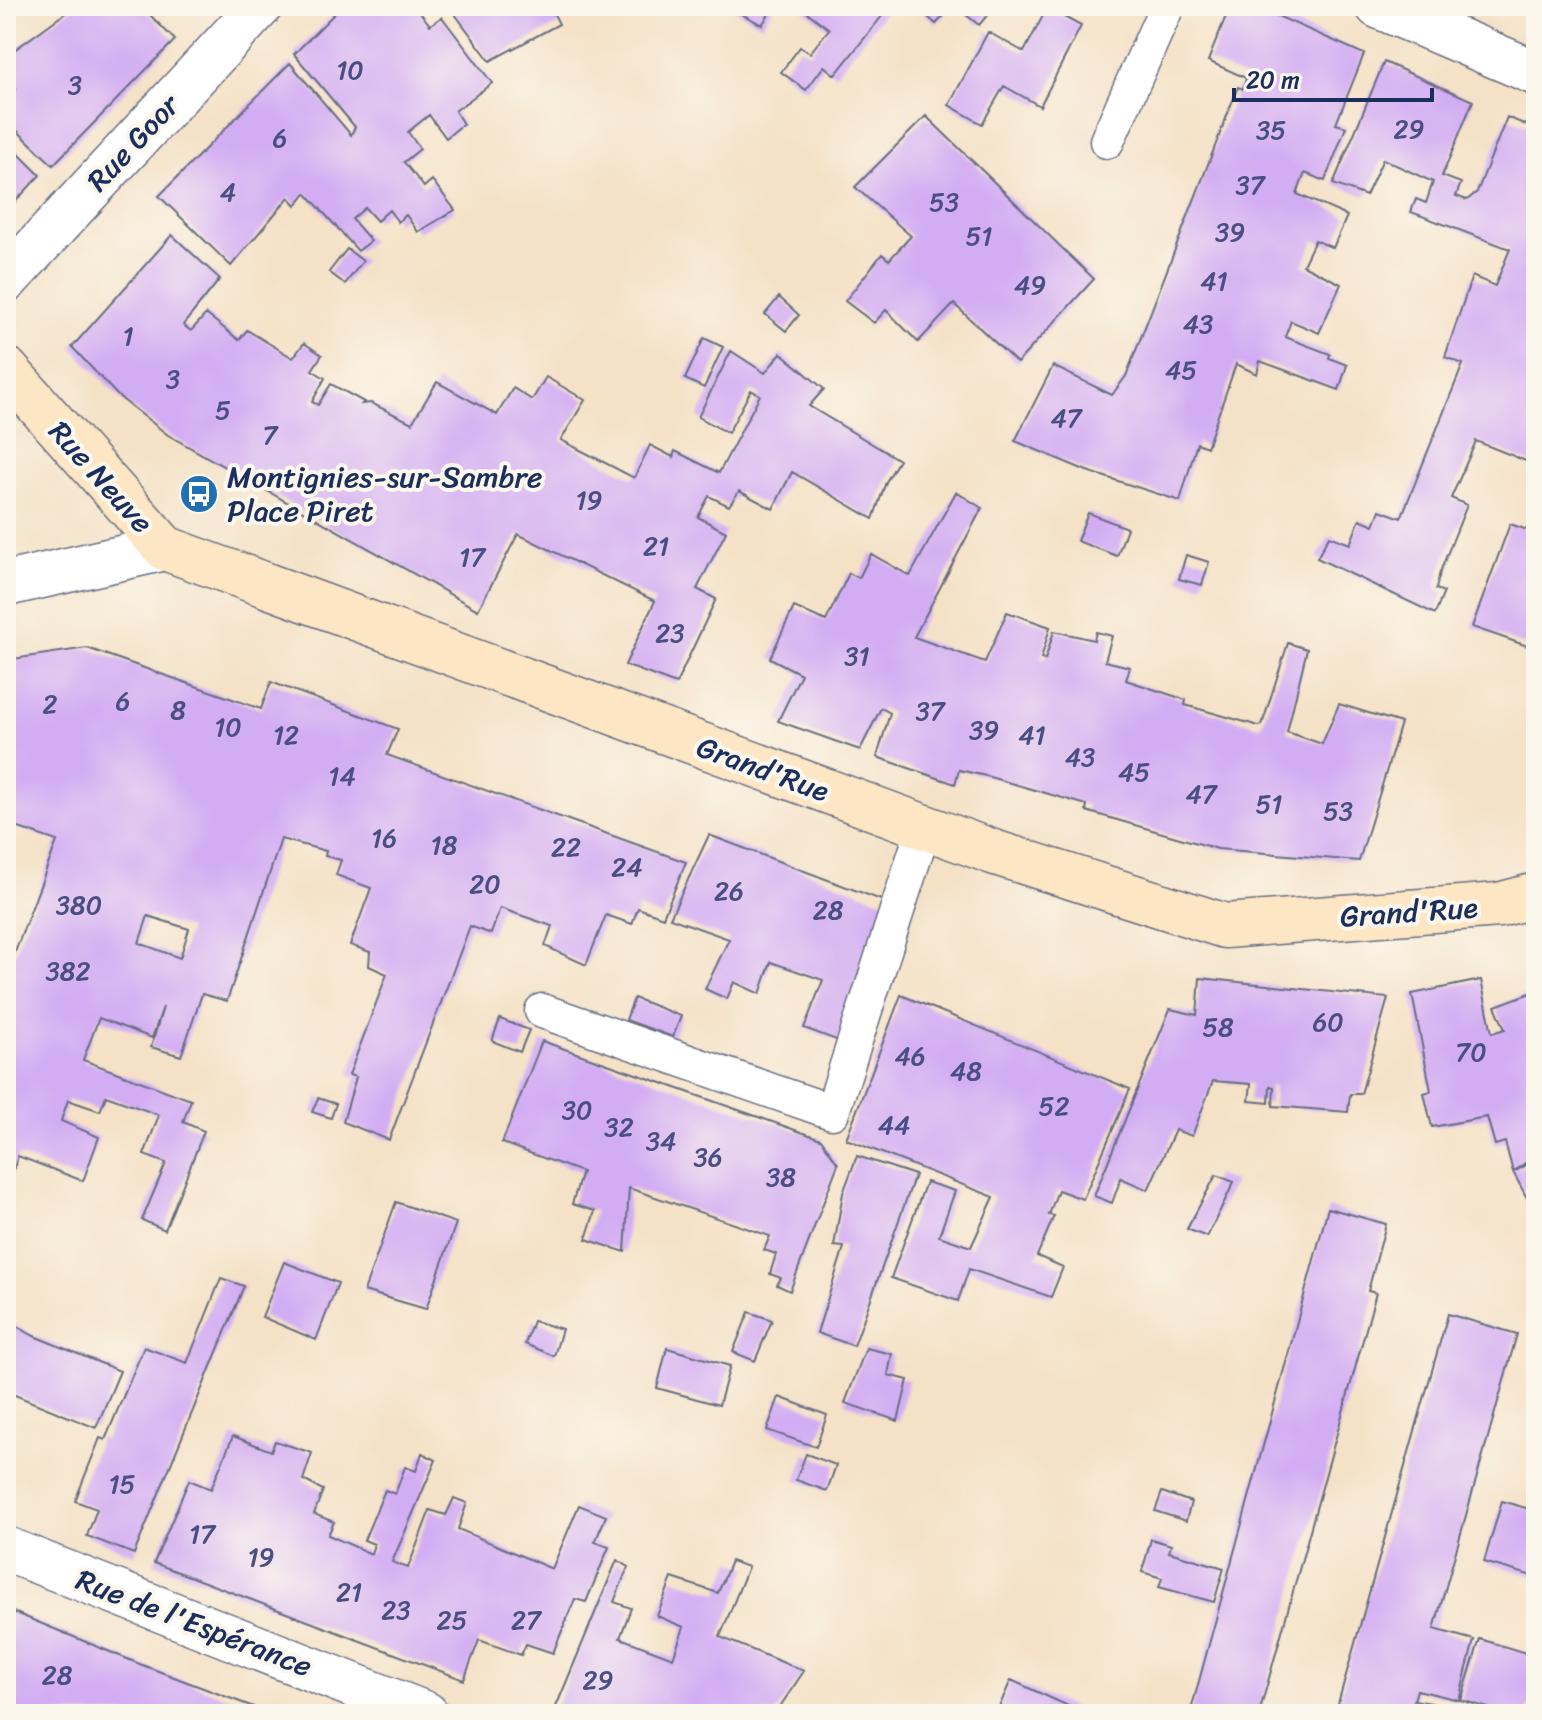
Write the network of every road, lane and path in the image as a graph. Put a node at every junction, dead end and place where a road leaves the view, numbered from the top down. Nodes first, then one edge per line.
1 (260, 6) edge
2 (1167, 6) edge
3 (1378, 6) edge
4 (1536, 73) edge
5 (1107, 141) dead end
6 (6, 280) edge
7 (7, 376) edge
8 (165, 548) junction
9 (6, 584) edge
10 (924, 827) junction
11 (1536, 895) edge
12 (542, 1011) dead end
13 (6, 1549) edge
14 (426, 1714) edge

1 - 6 street, Rue Goor
2 - 5 lane
3 - 4 street
7 - 8 street, Rue Neuve
8 - 9 street
8 - 10 street, Grand'Rue
10 - 11 street, Grand'Rue
10 - 12 lane
13 - 14 street, Rue de l'Espérance

